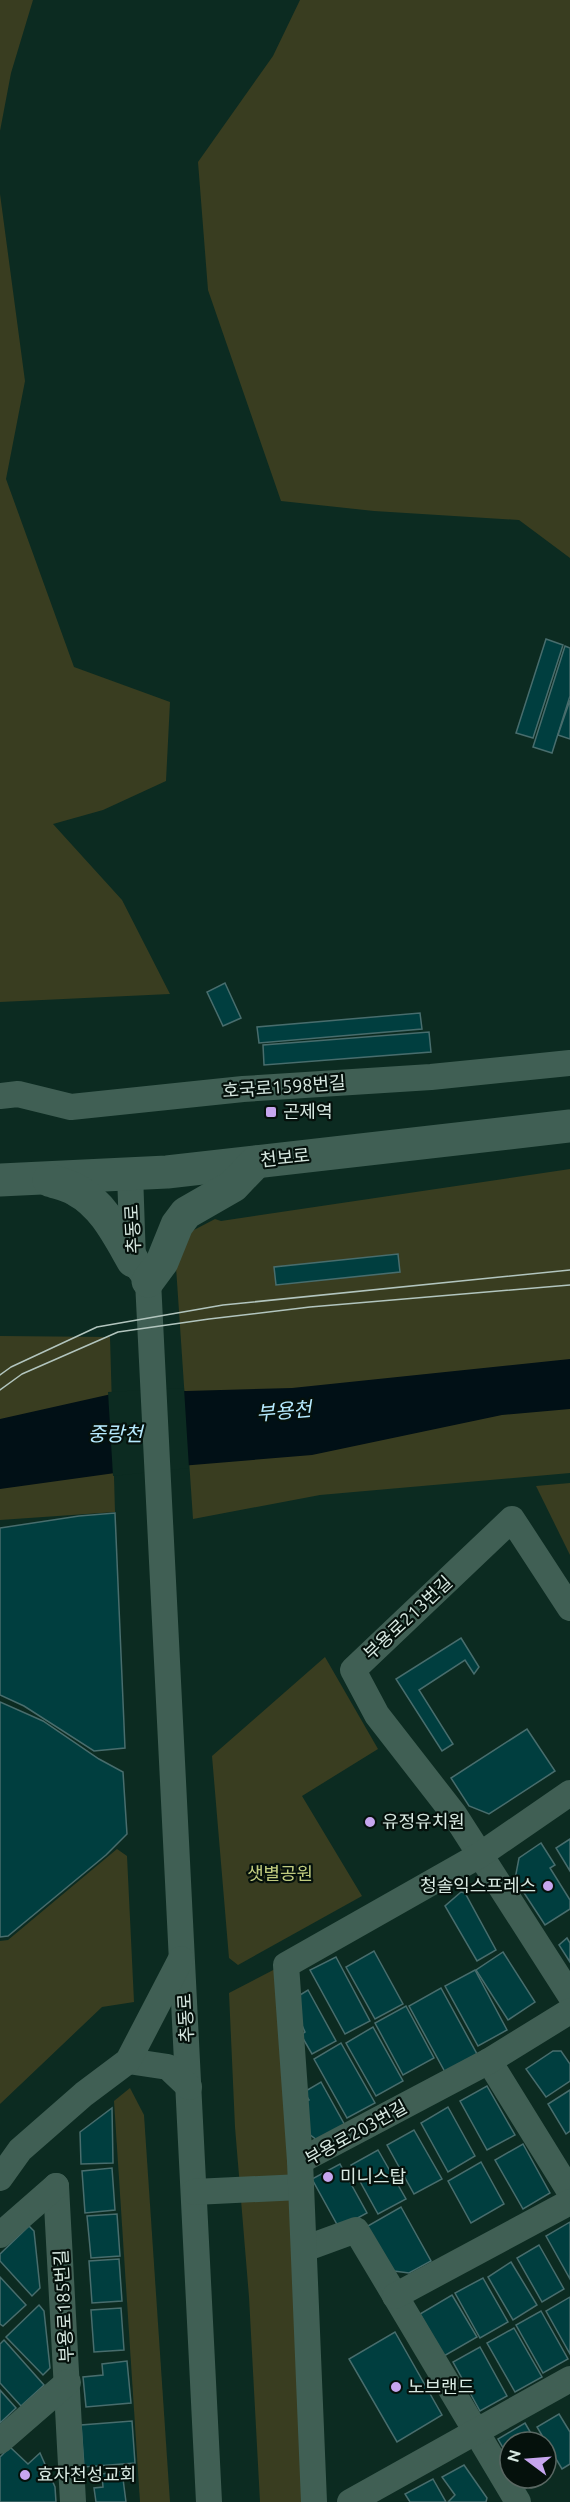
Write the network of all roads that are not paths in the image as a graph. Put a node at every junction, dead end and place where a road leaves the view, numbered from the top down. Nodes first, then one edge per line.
1 (570, 1063) edge
2 (0, 1096) edge
3 (570, 1126) edge
4 (256, 1162) junction
5 (130, 1173) junction
6 (44, 1178) junction
7 (0, 1180) edge
8 (140, 1271) junction
9 (570, 1608) edge
10 (570, 1793) edge
11 (480, 1855) junction
12 (183, 1956) junction
13 (570, 1995) edge
14 (570, 2011) edge
15 (128, 2061) junction
16 (489, 2061) junction
17 (189, 2087) junction
18 (300, 2161) junction
19 (0, 2178) edge
20 (301, 2187) junction
21 (194, 2192) junction
22 (570, 2192) edge
23 (570, 2202) edge
24 (0, 2235) edge
25 (304, 2249) junction
26 (395, 2296) junction
27 (570, 2379) edge
28 (68, 2382) junction
29 (475, 2432) junction
30 (0, 2441) edge
31 (73, 2502) edge
32 (209, 2502) edge
33 (314, 2502) edge
34 (350, 2502) edge
35 (518, 2502) edge

1 - 2 street, 호국로1598번길
3 - 4 main road, 천보로
4 - 5 main road, 천보로
4 - 8 main road
5 - 6 main road, 천보로
5 - 8 street, 추동로
6 - 7 main road, 천보로
6 - 8 main road
8 - 12 street, 추동로
9 - 11 street, 부용로213번길
10 - 11 street
11 - 13 street, 부용로213번길
11 - 18 street
12 - 15 street
12 - 17 street, 추동로
14 - 16 street, 부용로203번길
15 - 17 street
15 - 19 street
16 - 18 street, 부용로203번길
16 - 22 street
17 - 21 street, 추동로
18 - 20 street, 부용로203번길
20 - 21 street
20 - 25 street, 부용로203번길
21 - 32 street, 추동로
23 - 26 street
24 - 28 street, 부용로185번길
25 - 26 street
25 - 33 street, 부용로203번길
26 - 29 street
27 - 29 street
28 - 30 street
28 - 31 street, 부용로185번길
29 - 34 street
29 - 35 street

